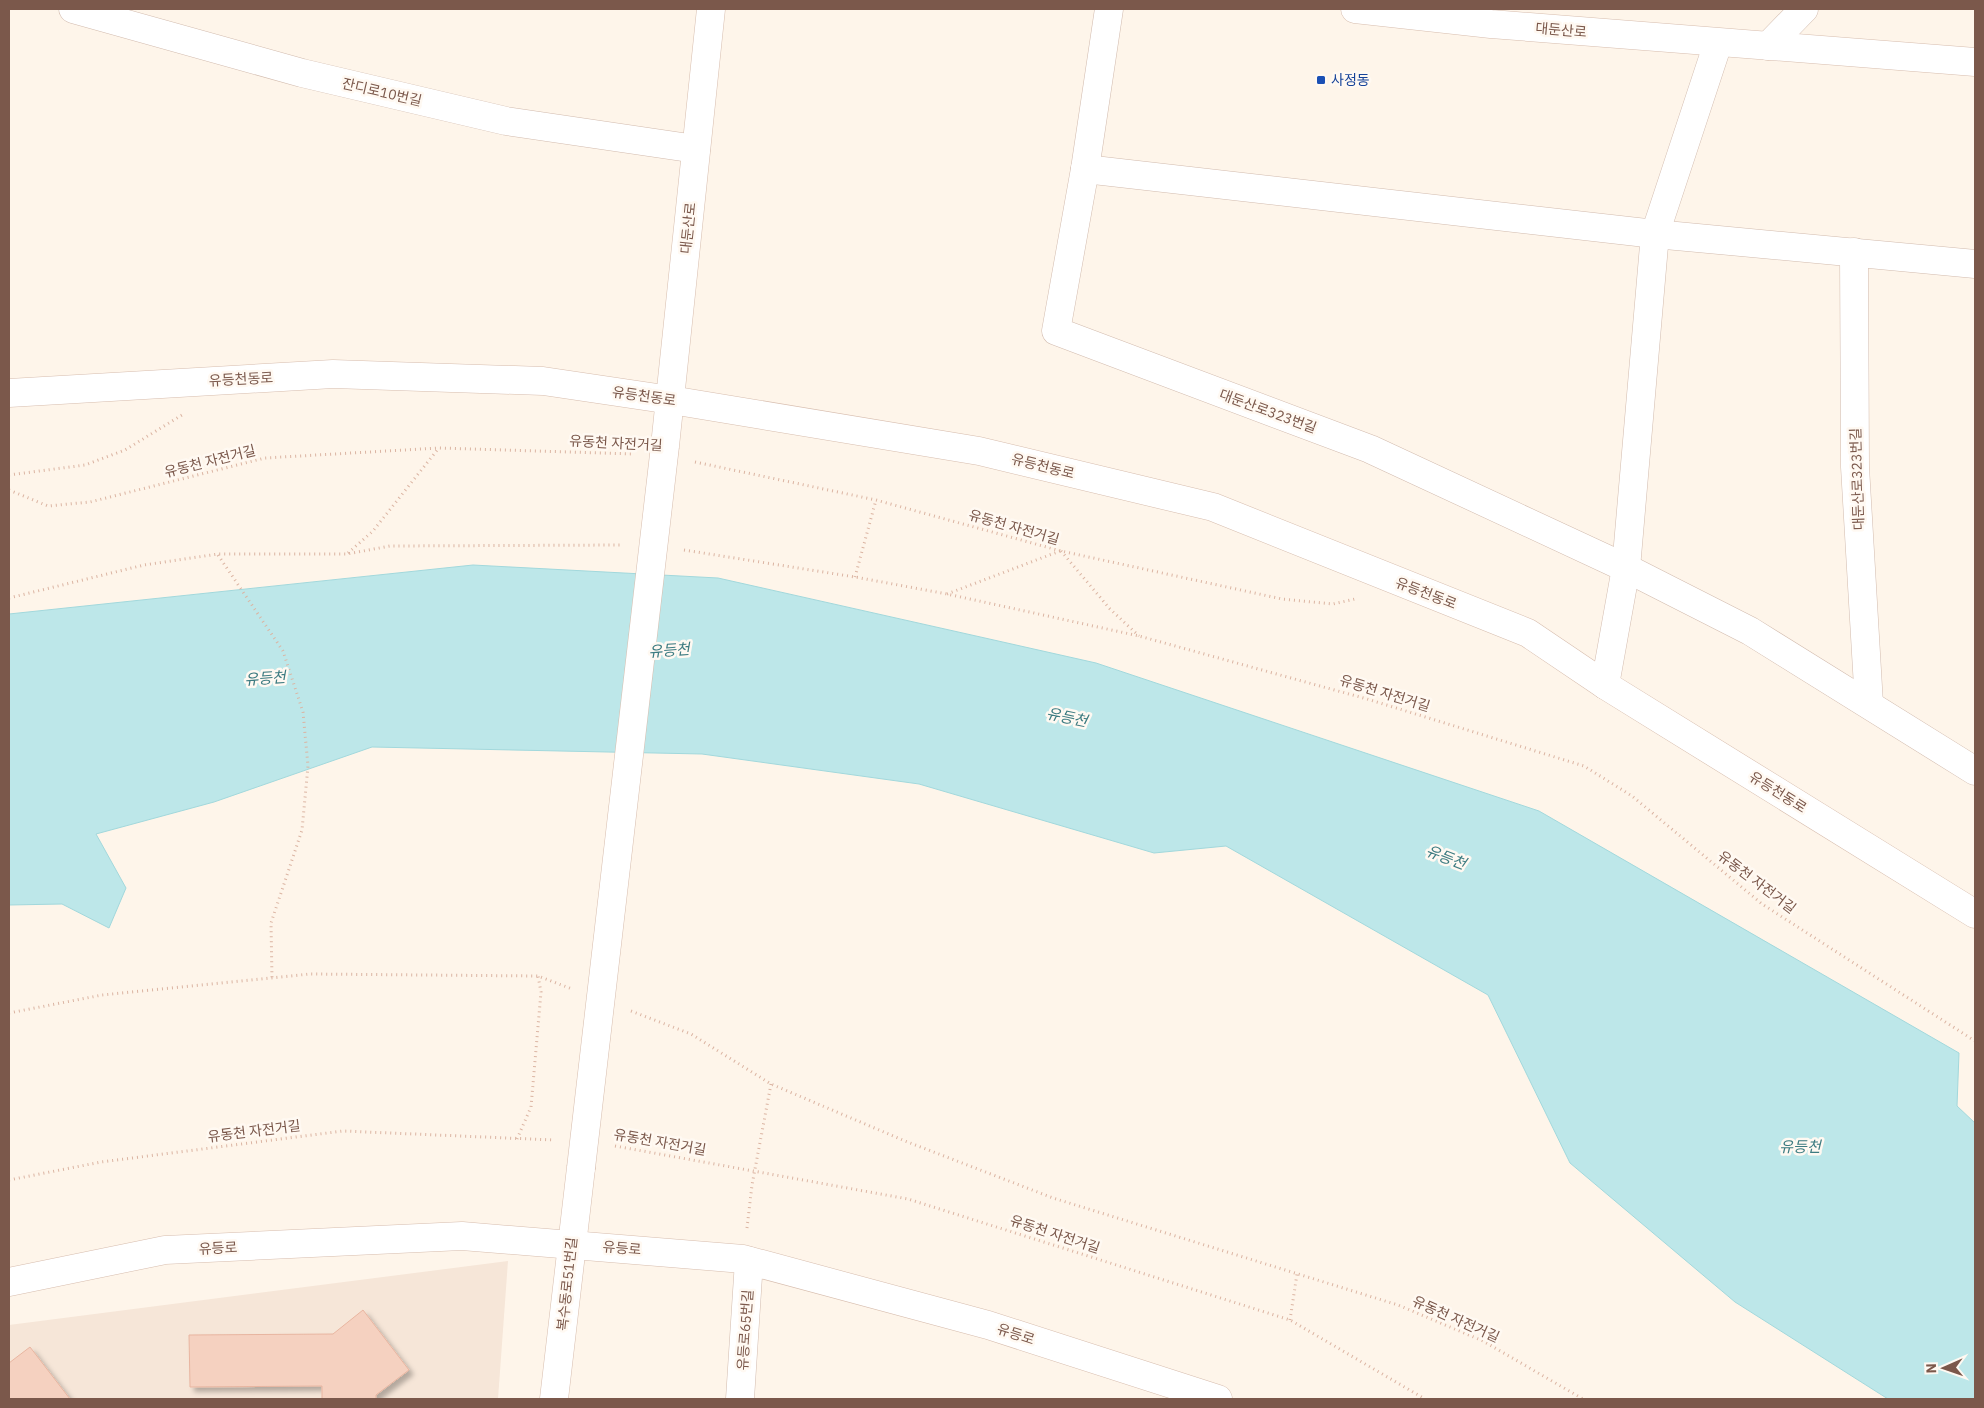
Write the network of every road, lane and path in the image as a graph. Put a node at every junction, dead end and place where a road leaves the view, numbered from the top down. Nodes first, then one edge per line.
1 (73, 9) edge
2 (711, 9) edge
3 (1109, 9) edge
4 (1355, 9) edge
5 (1804, 9) edge
6 (1492, 17) edge
7 (1718, 43) junction
8 (1768, 46) junction
9 (1975, 62) edge
10 (696, 149) junction
11 (1085, 170) junction
12 (1655, 234) junction
13 (1854, 252) junction
14 (1975, 264) edge
15 (9, 392) edge
16 (671, 400) junction
17 (186, 413) dead end
18 (665, 446) joint
19 (439, 448) junction
20 (635, 454) dead end
21 (693, 462) dead end
22 (9, 475) edge
23 (9, 490) edge
24 (876, 500) junction
25 (627, 545) dead end
26 (675, 549) dead end
27 (1061, 551) junction
28 (218, 554) junction
29 (347, 554) junction
30 (1626, 568) junction
31 (855, 577) junction
32 (946, 594) junction
33 (9, 598) edge
34 (1355, 599) dead end
35 (1139, 636) junction
36 (1605, 685) junction
37 (1869, 704) junction
38 (1975, 771) edge
39 (1975, 914) edge
40 (538, 976) junction
41 (272, 978) junction
42 (574, 990) dead end
43 (628, 1010) dead end
44 (9, 1013) edge
45 (1975, 1041) edge
46 (772, 1084) junction
47 (517, 1139) junction
48 (563, 1141) dead end
49 (611, 1145) dead end
50 (755, 1170) junction
51 (9, 1180) edge
52 (571, 1244) junction
53 (748, 1249) junction
54 (1297, 1274) junction
55 (9, 1282) edge
56 (1290, 1320) junction
57 (554, 1399) edge
58 (740, 1399) edge
59 (1218, 1399) edge
60 (1425, 1399) edge
61 (1583, 1399) edge

1 - 10 street, 잔디로10번길
2 - 10 street, 대둔산로
3 - 11 street, 대둔산로323번길
4 - 6 street, 대둔산로
5 - 8 street
6 - 7 street, 대둔산로
7 - 8 street, 대둔산로
7 - 12 street
8 - 9 street, 대둔산로
10 - 16 street, 대둔산로
11 - 12 street
11 - 30 street, 대둔산로323번길
12 - 13 street
12 - 30 street
13 - 14 street
13 - 37 street, 대둔산로323번길
15 - 16 street, 유등천동로
16 - 18 street, 대둔산로
16 - 36 street, 유등천동로
17 - 22 path
18 - 52 street, 복수동로51번길, bridge
19 - 20 path, 유동천 자전거길
19 - 23 path, 유동천 자전거길
19 - 29 path
21 - 24 path, 유동천 자전거길
24 - 27 path, 유동천 자전거길
24 - 31 path
25 - 29 path
26 - 31 path
27 - 32 path
27 - 34 path
27 - 35 path, 유동천 자전거길
28 - 29 path
28 - 33 path
28 - 41 path
30 - 36 street
30 - 37 street, 대둔산로323번길
31 - 32 path
32 - 35 path
35 - 45 path, 유동천 자전거길
36 - 39 street, 유등천동로
37 - 38 street, 대둔산로323번길
40 - 41 path
40 - 42 path
40 - 47 path
41 - 44 path
43 - 46 path, 유동천 자전거길
46 - 50 path
46 - 54 path, 유동천 자전거길
47 - 48 path, 유동천 자전거길
47 - 51 path, 유동천 자전거길
49 - 50 path, 유동천 자전거길
50 - 53 path
50 - 56 path, 유동천 자전거길
52 - 53 street, 유등로
52 - 55 street, 유등로
52 - 57 street, 복수동로51번길
53 - 58 street, 유등로65번길
53 - 59 street, 유등로
54 - 56 path
54 - 61 path, 유동천 자전거길
56 - 60 path, 유동천 자전거길

